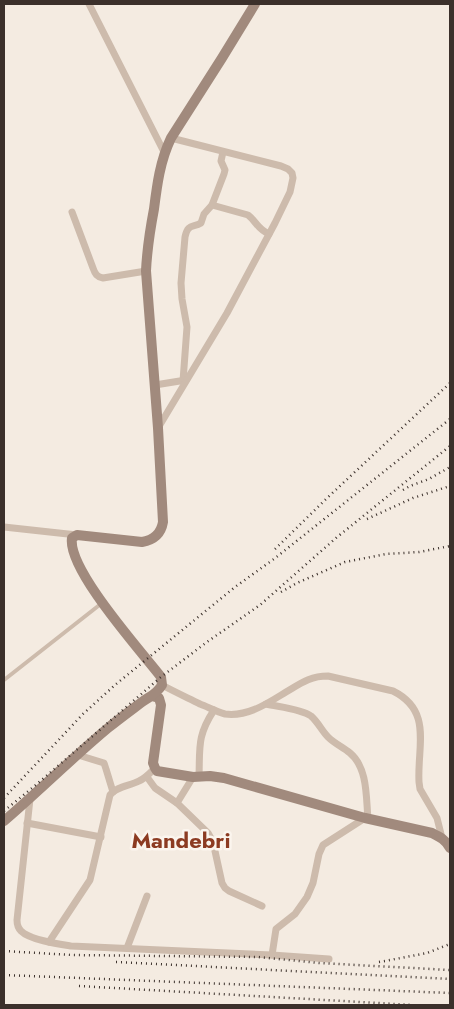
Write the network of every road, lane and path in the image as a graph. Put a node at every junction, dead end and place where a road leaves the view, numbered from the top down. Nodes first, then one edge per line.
1 (89, 4) edge
2 (255, 4) edge
3 (171, 138) junction
4 (164, 152) junction
5 (223, 152) junction
6 (212, 205) junction
7 (72, 212) dead end
8 (269, 234) junction
9 (146, 271) junction
10 (185, 380) junction
11 (155, 385) junction
12 (158, 428) junction
13 (4, 527) edge
14 (77, 534) junction
15 (102, 603) junction
16 (4, 680) edge
17 (162, 686) junction
18 (152, 696) junction
19 (266, 704) junction
20 (214, 710) junction
21 (78, 754) junction
22 (154, 768) junction
23 (196, 776) junction
24 (147, 777) junction
25 (113, 792) junction
26 (30, 799) junction
27 (177, 803) junction
28 (367, 819) junction
29 (4, 821) edge
30 (28, 823) junction
31 (101, 837) junction
32 (442, 838) junction
33 (450, 848) edge
34 (147, 896) dead end
35 (262, 906) dead end
36 (49, 942) junction
37 (127, 948) junction
38 (272, 954) junction
39 (329, 959) dead end

1 - 4 street
2 - 3 street
3 - 4 street
3 - 5 street
4 - 9 street
5 - 6 street
5 - 8 street
6 - 8 street
6 - 10 street
7 - 9 street
8 - 10 street
9 - 11 street
10 - 11 street
10 - 12 street
11 - 12 street
12 - 14 street
13 - 14 street
14 - 15 street
15 - 16 lane
15 - 17 street
17 - 18 street
17 - 20 street
18 - 21 street
18 - 22 street
19 - 20 street
19 - 28 street
19 - 32 street
20 - 23 street
21 - 25 street
21 - 26 street
22 - 23 street
22 - 24 street
23 - 27 street
23 - 28 street
24 - 25 street
24 - 27 street
25 - 31 street
26 - 29 street
26 - 30 street
27 - 35 street
28 - 32 street
28 - 38 street
30 - 31 street
30 - 36 street
31 - 36 street
32 - 33 street
34 - 37 street
36 - 37 street
37 - 38 street
38 - 39 street

